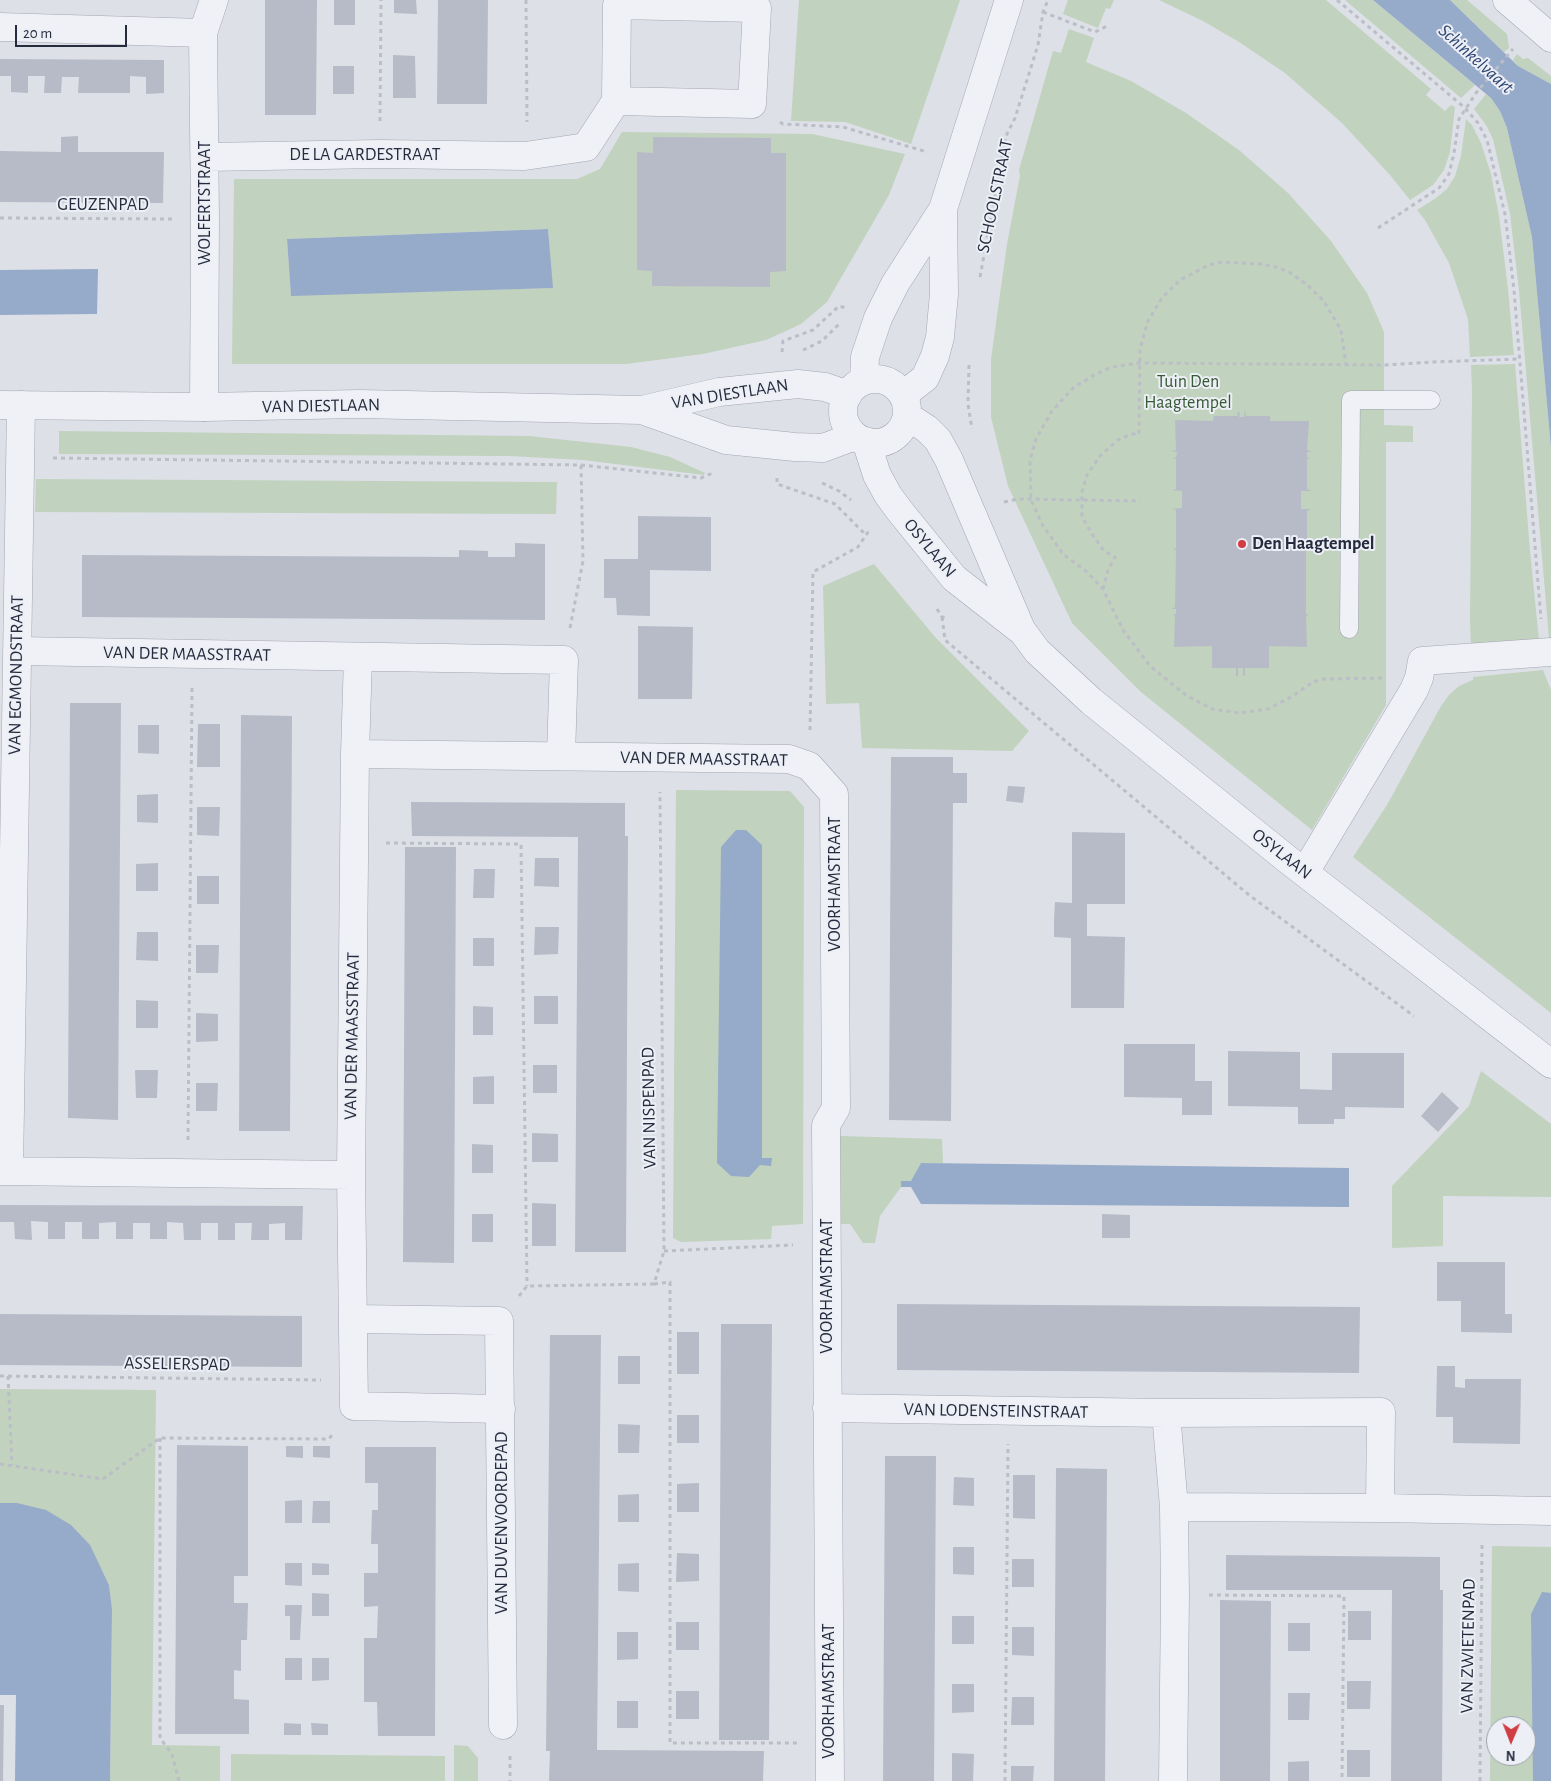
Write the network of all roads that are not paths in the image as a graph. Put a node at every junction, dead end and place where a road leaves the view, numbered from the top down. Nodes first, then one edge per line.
1 (214, 0) edge
2 (1009, 0) edge
3 (1507, 0) edge
4 (0, 27) edge
5 (204, 33) junction
6 (1551, 38) edge
7 (616, 101) junction
8 (205, 157) junction
9 (943, 209) junction
10 (856, 388) junction
11 (1431, 400) dead end
12 (10, 405) edge
13 (905, 405) junction
14 (204, 407) junction
15 (642, 410) junction
16 (861, 438) junction
17 (1349, 629) dead end
18 (1022, 632) junction
19 (17, 651) junction
20 (1548, 653) edge
21 (358, 657) junction
22 (354, 754) junction
23 (561, 756) junction
24 (834, 794) joint
25 (1305, 872) junction
26 (1551, 1064) edge
27 (5, 1065) edge
28 (4, 1171) edge
29 (351, 1175) junction
30 (354, 1319) junction
31 (827, 1408) junction
32 (501, 1409) junction
33 (1166, 1413) junction
34 (1174, 1507) junction
35 (1380, 1508) junction
36 (1551, 1511) edge
37 (503, 1725) dead end
38 (830, 1781) edge
39 (1173, 1781) edge

1 - 5 street, WOLFERTSTRAAT
2 - 9 street
3 - 6 street
4 - 5 street
5 - 8 street, WOLFERTSTRAAT
7 - 7 street
7 - 8 street, DE LA GARDESTRAAT
8 - 14 street, WOLFERTSTRAAT
9 - 10 street
9 - 13 street
10 - 13 street
10 - 15 street, VAN DIESTLAAN
10 - 16 street
11 - 17 lane
12 - 14 street, VAN DIESTLAAN
12 - 19 street, VAN EGMONDSTRAAT
13 - 16 street
13 - 18 street, OSYLAAN
14 - 15 street, VAN DIESTLAAN
15 - 16 street, VAN DIESTLAAN
16 - 18 street, OSYLAAN
18 - 25 street, OSYLAAN
19 - 21 street, VAN DER MAASSTRAAT
19 - 27 street, VAN EGMONDSTRAAT
20 - 25 street
21 - 22 street, VAN DER MAASSTRAAT
21 - 23 street, VAN DER MAASSTRAAT
22 - 23 street, VAN DER MAASSTRAAT
22 - 29 street, VAN DER MAASSTRAAT
23 - 24 street, VAN DER MAASSTRAAT
24 - 31 street, VOORHAMSTRAAT
25 - 26 street, OSYLAAN
27 - 28 street, VAN EGMONDSTRAAT
28 - 29 street
29 - 30 street, VAN DER MAASSTRAAT
30 - 32 street, VAN DER MAASSTRAAT
30 - 32 street, VAN DUVENVOORDEPAD
31 - 33 street, VAN LODENSTEINSTRAAT
31 - 38 street, VOORHAMSTRAAT
32 - 37 street, VAN DUVENVOORDEPAD
33 - 34 street
33 - 35 street, VAN LODENSTEINSTRAAT
34 - 35 street
34 - 39 street
35 - 36 street

